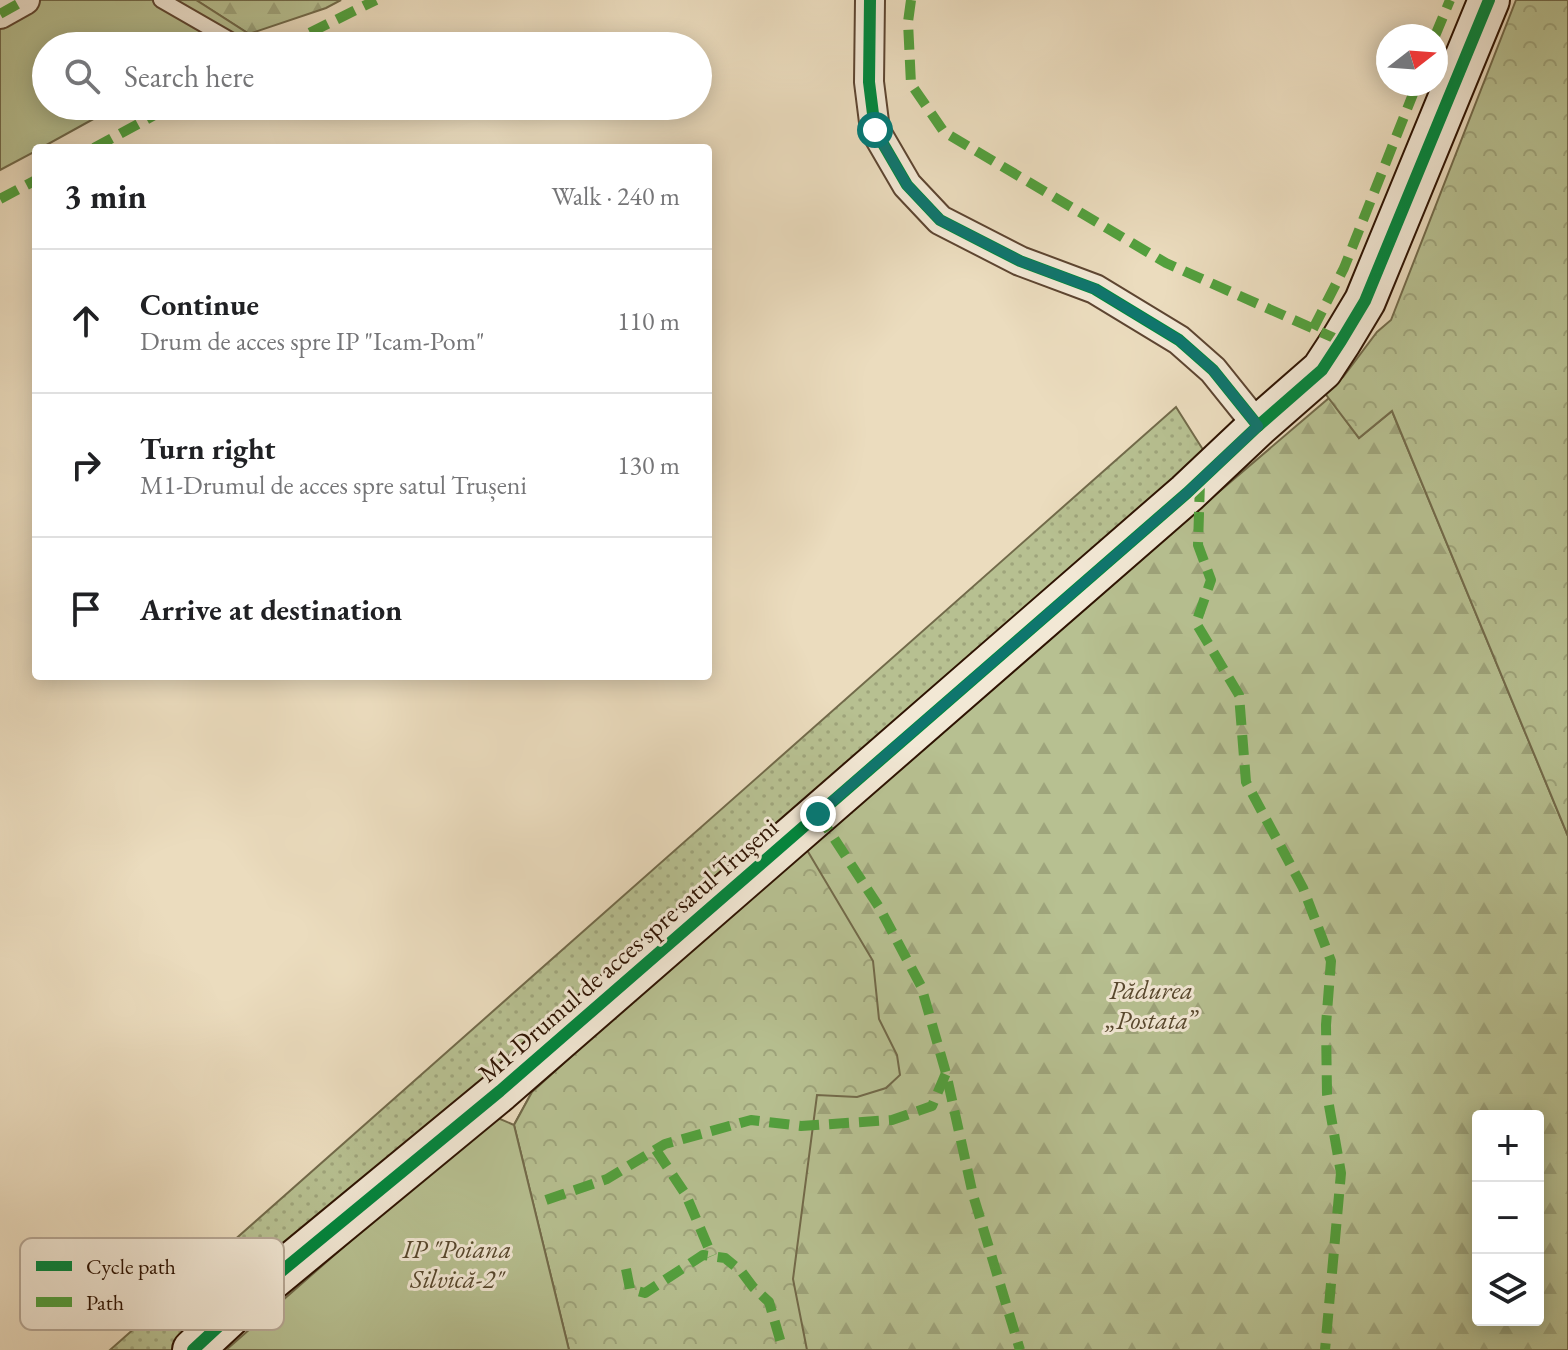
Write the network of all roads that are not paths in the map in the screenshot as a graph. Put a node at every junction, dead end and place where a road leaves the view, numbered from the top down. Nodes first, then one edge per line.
1 (25, 0) edge
2 (161, 0) edge
3 (870, 0) edge
4 (1489, 0) edge
5 (0, 14) edge
6 (217, 32) edge
7 (1258, 426) junction
8 (284, 1269) edge
9 (215, 1330) edge
10 (193, 1350) edge

1 - 5 street
2 - 6 lane
3 - 7 street
4 - 7 street, M1-Drumul de acces spre satul Trușeni
7 - 8 street, M1-Drumul de acces spre satul Trușeni
9 - 10 street, M1-Drumul de acces spre satul Trușeni

